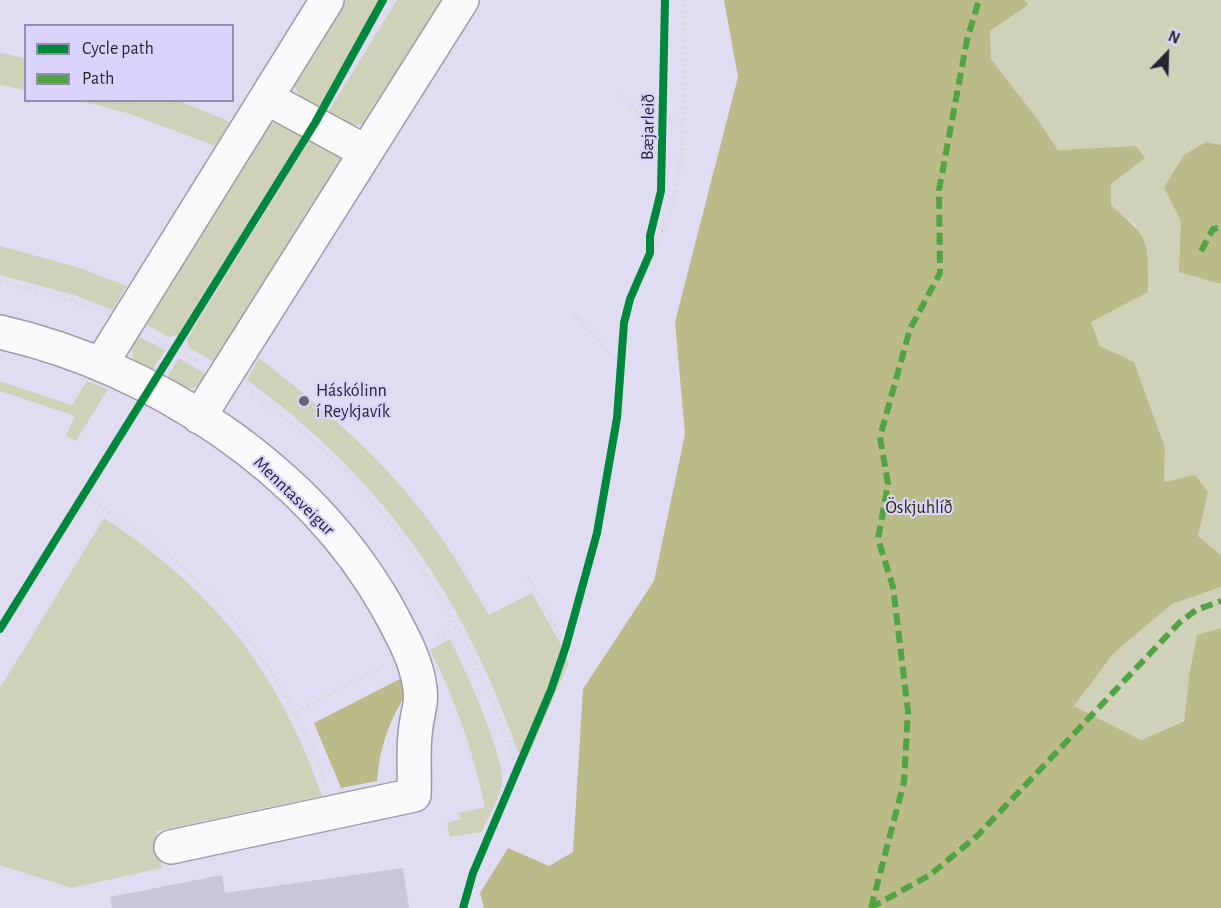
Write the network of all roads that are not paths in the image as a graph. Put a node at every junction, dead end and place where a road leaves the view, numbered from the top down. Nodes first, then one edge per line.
1 (327, 0) edge
2 (462, 0) edge
3 (267, 98) junction
4 (366, 152) junction
5 (0, 332) edge
6 (100, 364) junction
7 (199, 417) junction
8 (171, 848) dead end

1 - 3 lane
2 - 4 lane
3 - 4 lane
3 - 6 lane
4 - 7 lane
5 - 6 lane, Menntasveigur
6 - 7 lane, Menntasveigur
7 - 8 lane, Menntasveigur

